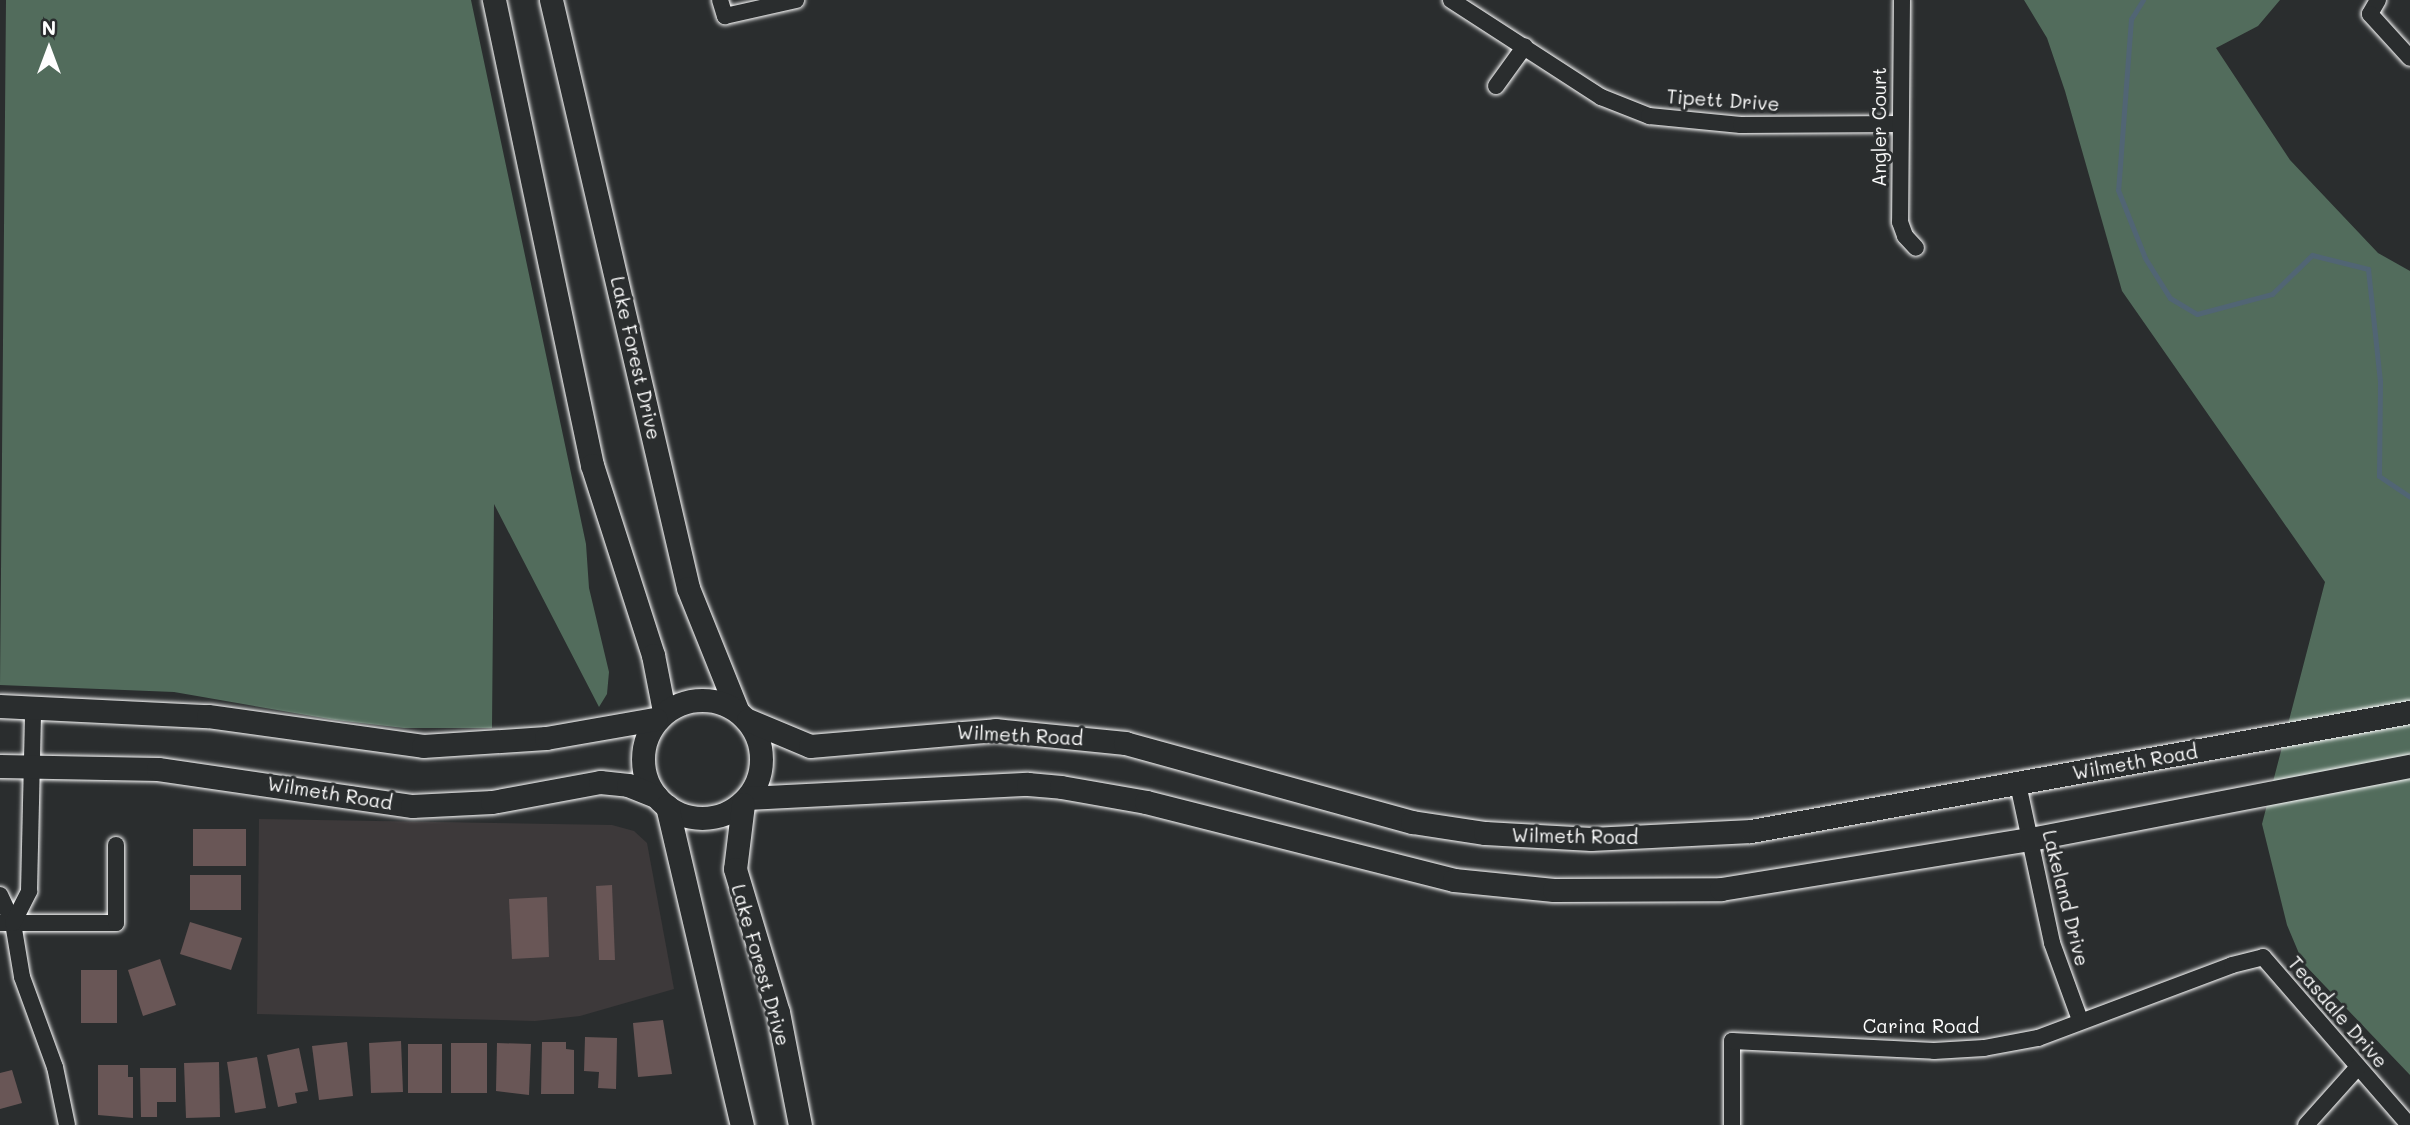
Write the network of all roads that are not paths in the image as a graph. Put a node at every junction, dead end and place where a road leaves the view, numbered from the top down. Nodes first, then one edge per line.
1 (494, 0) edge
2 (551, 0) edge
3 (796, 0) edge
4 (1451, 0) edge
5 (1902, 0) edge
6 (2374, 7) edge
7 (722, 8) edge
8 (1525, 46) junction
9 (2410, 58) edge
10 (1496, 86) dead end
11 (1900, 124) junction
12 (1916, 248) dead end
13 (0, 706) edge
14 (33, 708) junction
15 (2410, 712) edge
16 (659, 715) junction
17 (742, 715) junction
18 (0, 766) edge
19 (2410, 766) edge
20 (30, 767) junction
21 (2018, 784) junction
22 (745, 801) junction
23 (662, 802) junction
24 (2029, 839) junction
25 (116, 845) dead end
26 (0, 895) edge
27 (6, 923) edge
28 (2263, 957) joint
29 (2080, 1020) junction
30 (2358, 1067) junction
31 (67, 1125) edge
32 (742, 1125) edge
33 (800, 1125) edge
34 (1732, 1125) edge
35 (2306, 1125) edge
36 (2409, 1125) edge

1 - 16 street
2 - 17 street, Lake Forest Drive
3 - 7 street
4 - 8 street, Tipett Drive
5 - 11 street, Angler Court
6 - 9 street
8 - 10 street
8 - 11 street, Tipett Drive
11 - 12 street, Angler Court
13 - 14 street
14 - 16 street
14 - 20 street
15 - 21 street, Wilmeth Road
16 - 17 street
16 - 23 street
17 - 21 street, Wilmeth Road
17 - 22 street
18 - 20 street, Wilmeth Road
19 - 24 street
20 - 23 street, Wilmeth Road
20 - 27 street
21 - 24 street, Lakeland Drive
22 - 23 street
22 - 24 street
22 - 33 street, Lake Forest Drive
23 - 32 street
24 - 29 street, Lakeland Drive
25 - 27 street
26 - 27 street
27 - 31 street
28 - 29 street, Carina Road
28 - 30 street, Teasdale Drive
29 - 34 street, Carina Road
30 - 35 street
30 - 36 street, Teasdale Drive

